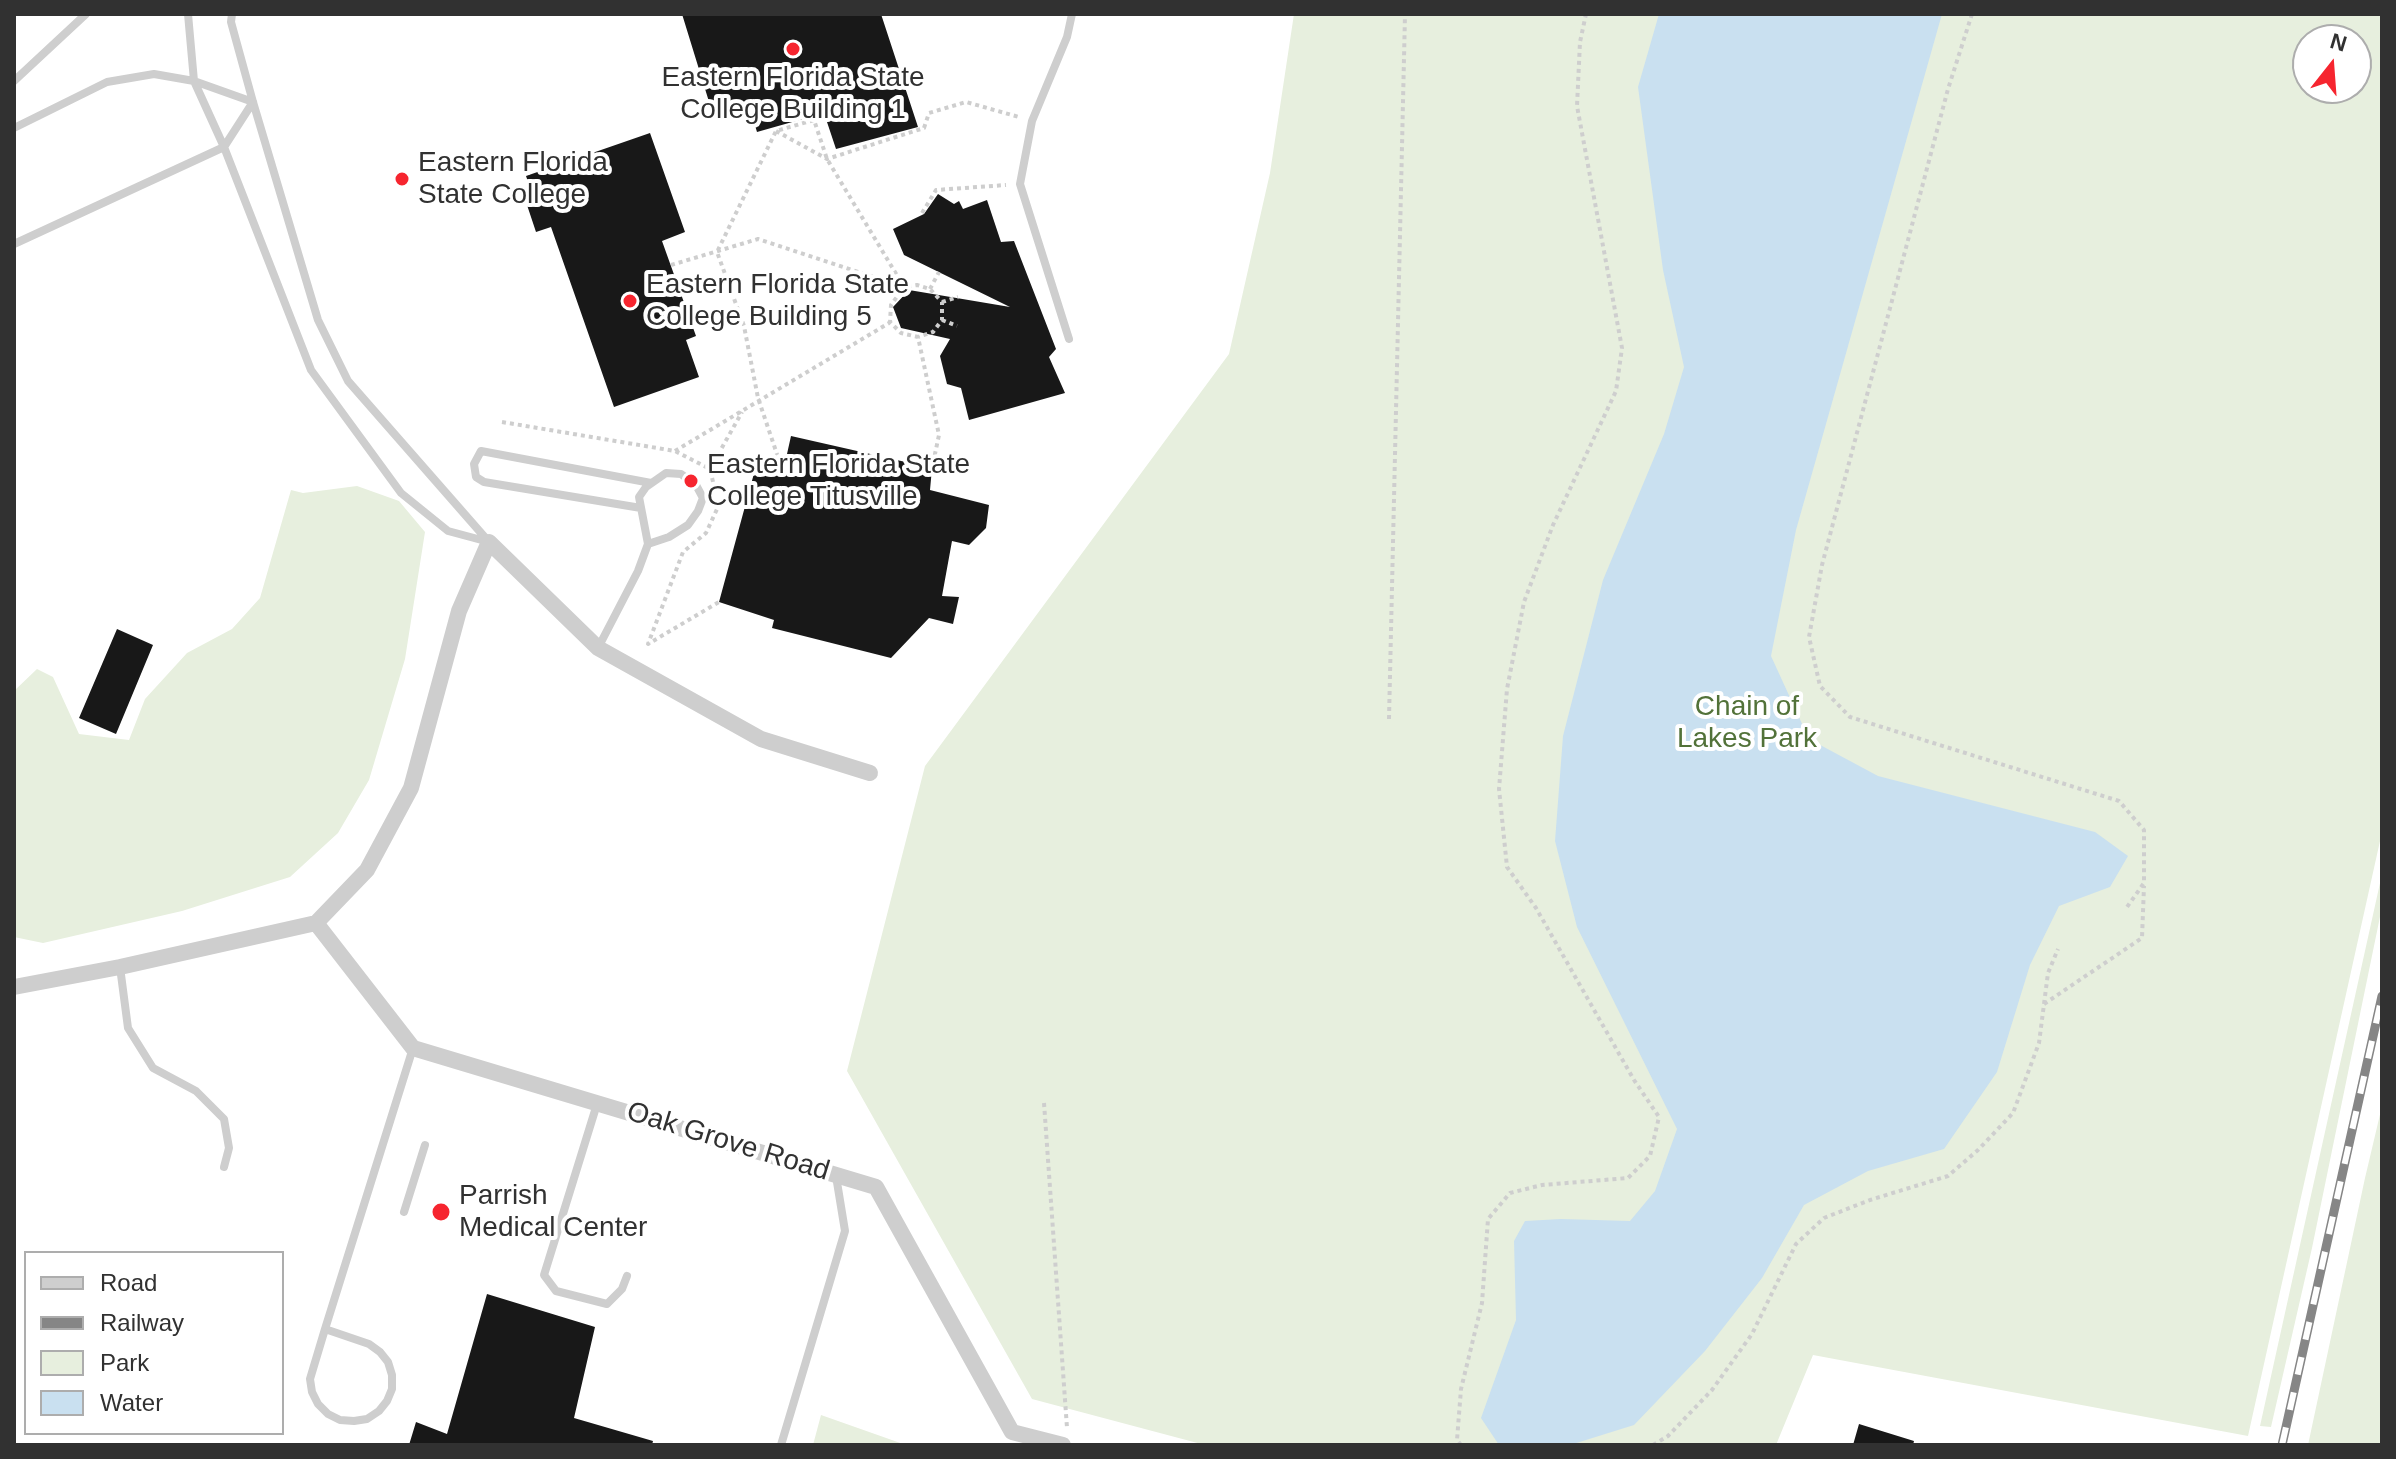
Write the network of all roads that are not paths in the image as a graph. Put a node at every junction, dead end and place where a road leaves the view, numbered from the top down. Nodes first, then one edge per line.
1 (86, 14) edge
2 (188, 14) edge
3 (232, 14) edge
4 (1072, 14) edge
5 (14, 81) edge
6 (194, 81) junction
7 (253, 102) junction
8 (14, 128) edge
9 (224, 147) junction
10 (14, 244) edge
11 (1069, 339) dead end
12 (651, 483) junction
13 (641, 508) junction
14 (489, 542) junction
15 (648, 544) junction
16 (598, 648) junction
17 (870, 773) dead end
18 (316, 923) junction
19 (120, 967) junction
20 (14, 987) edge
21 (413, 1048) junction
22 (597, 1103) junction
23 (425, 1145) dead end
24 (224, 1167) dead end
25 (836, 1175) junction
26 (404, 1212) dead end
27 (627, 1276) dead end
28 (325, 1329) junction
29 (1065, 1437) edge
30 (781, 1445) edge

1 - 5 lane
2 - 6 lane
3 - 7 lane
4 - 11 lane
6 - 7 lane
6 - 8 lane
6 - 9 lane
7 - 9 lane
7 - 14 lane
9 - 10 lane
9 - 14 lane
12 - 13 lane
12 - 13 lane
12 - 15 lane
13 - 15 lane
14 - 16 street
14 - 18 street
15 - 16 lane
16 - 17 street
18 - 19 street
18 - 21 street
19 - 20 street
19 - 24 lane
21 - 22 street, Oak Grove Road
21 - 28 lane
22 - 25 street, Oak Grove Road
22 - 27 lane
23 - 26 lane
25 - 29 street, Oak Grove Road
25 - 30 lane
28 - 28 lane

